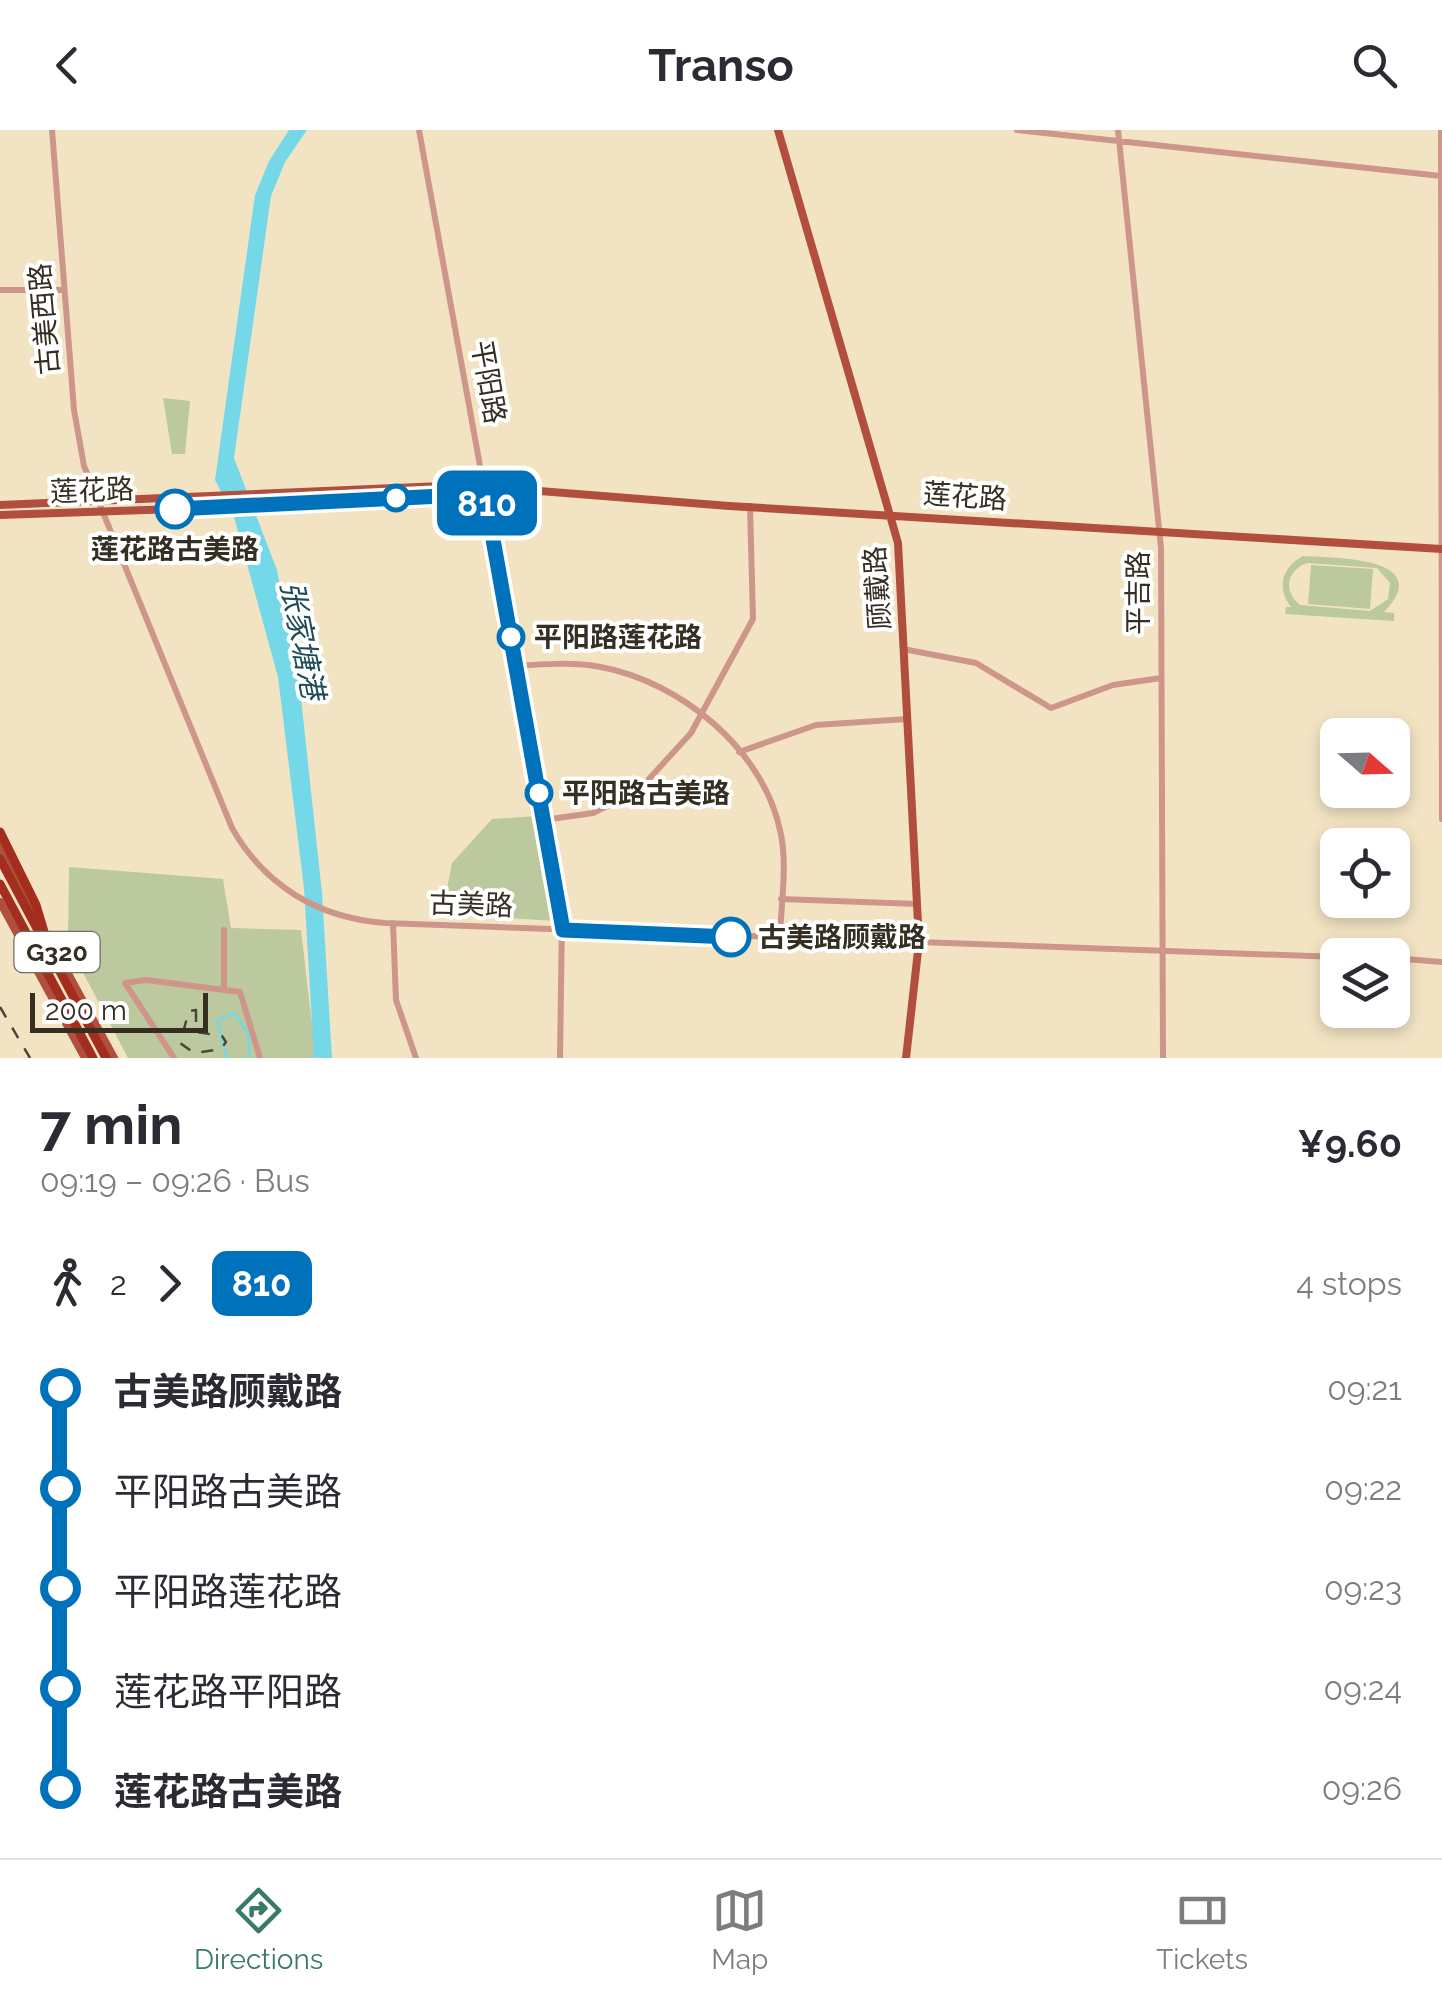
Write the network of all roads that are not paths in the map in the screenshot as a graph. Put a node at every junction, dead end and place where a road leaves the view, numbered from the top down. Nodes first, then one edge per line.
1 (52, 130) edge
2 (419, 130) edge
3 (778, 130) edge
4 (1018, 130) edge
5 (1118, 130) edge
6 (1441, 130) edge
7 (1118, 141) junction
8 (1441, 176) edge
9 (0, 290) edge
10 (64, 290) junction
11 (484, 489) junction
12 (97, 501) junction
13 (0, 505) edge
14 (750, 506) junction
15 (101, 512) junction
16 (0, 514) edge
17 (892, 514) junction
18 (1160, 530) junction
19 (1441, 549) edge
20 (903, 649) junction
21 (516, 666) junction
22 (1161, 678) junction
23 (703, 713) junction
24 (907, 719) junction
25 (739, 752) junction
26 (544, 820) junction
27 (1442, 820) edge
28 (0, 832) edge
29 (0, 847) edge
30 (0, 860) edge
31 (0, 884) edge
32 (781, 898) junction
33 (0, 902) edge
34 (917, 904) junction
35 (393, 924) junction
36 (224, 930) dead end
37 (563, 930) junction
38 (780, 938) junction
39 (919, 942) junction
40 (1162, 951) junction
41 (52, 955) junction
42 (1320, 957) edge
43 (1410, 959) edge
44 (1442, 962) edge
45 (224, 988) junction
46 (85, 1058) edge
47 (93, 1058) edge
48 (110, 1058) edge
49 (174, 1058) edge
50 (260, 1058) edge
51 (416, 1058) edge
52 (560, 1058) edge
53 (906, 1058) edge
54 (1162, 1058) edge

1 - 10 street, 古美西路
2 - 11 street, 平阳路
3 - 17 main road, 顾戴路
4 - 7 street
5 - 7 street, 平吉路
6 - 8 street
7 - 8 street
7 - 18 street, 平吉路
8 - 19 street
9 - 10 street
10 - 12 street, 古美西路
11 - 12 main road, 莲花路
11 - 14 main road, 莲花路
11 - 15 main road, 莲花路
11 - 21 street, 平阳路
12 - 13 main road, 莲花路
12 - 15 street, 古美路
14 - 17 main road, 莲花路
14 - 23 street
15 - 16 main road, 莲花路
15 - 35 street, 古美路
17 - 18 main road, 莲花路
17 - 20 main road, 顾戴路
18 - 19 main road, 莲花路
18 - 22 street, 平吉路
19 - 27 street
20 - 22 street
20 - 24 main road, 顾戴路
21 - 23 street
21 - 26 street, 平阳路
22 - 40 street, 平吉路
23 - 25 street
23 - 26 street
24 - 25 street
24 - 34 main road, 顾戴路
25 - 32 street
26 - 37 street, 平阳路
28 - 41 highway, bridge
29 - 48 main road, G320
30 - 41 highway, bridge
31 - 47 highway
32 - 34 street
32 - 38 street
33 - 46 main road, G320
34 - 39 main road, 顾戴路
35 - 37 street, 古美路
35 - 51 street
36 - 45 street
37 - 38 street, 古美路
37 - 52 street, 平阳路
38 - 39 street, 古美路
39 - 40 street, 古美路
39 - 53 main road, 顾戴路
40 - 42 street, 古美路
40 - 54 street, 平吉路
41 - 48 highway
43 - 44 street
45 - 49 street
45 - 50 street

